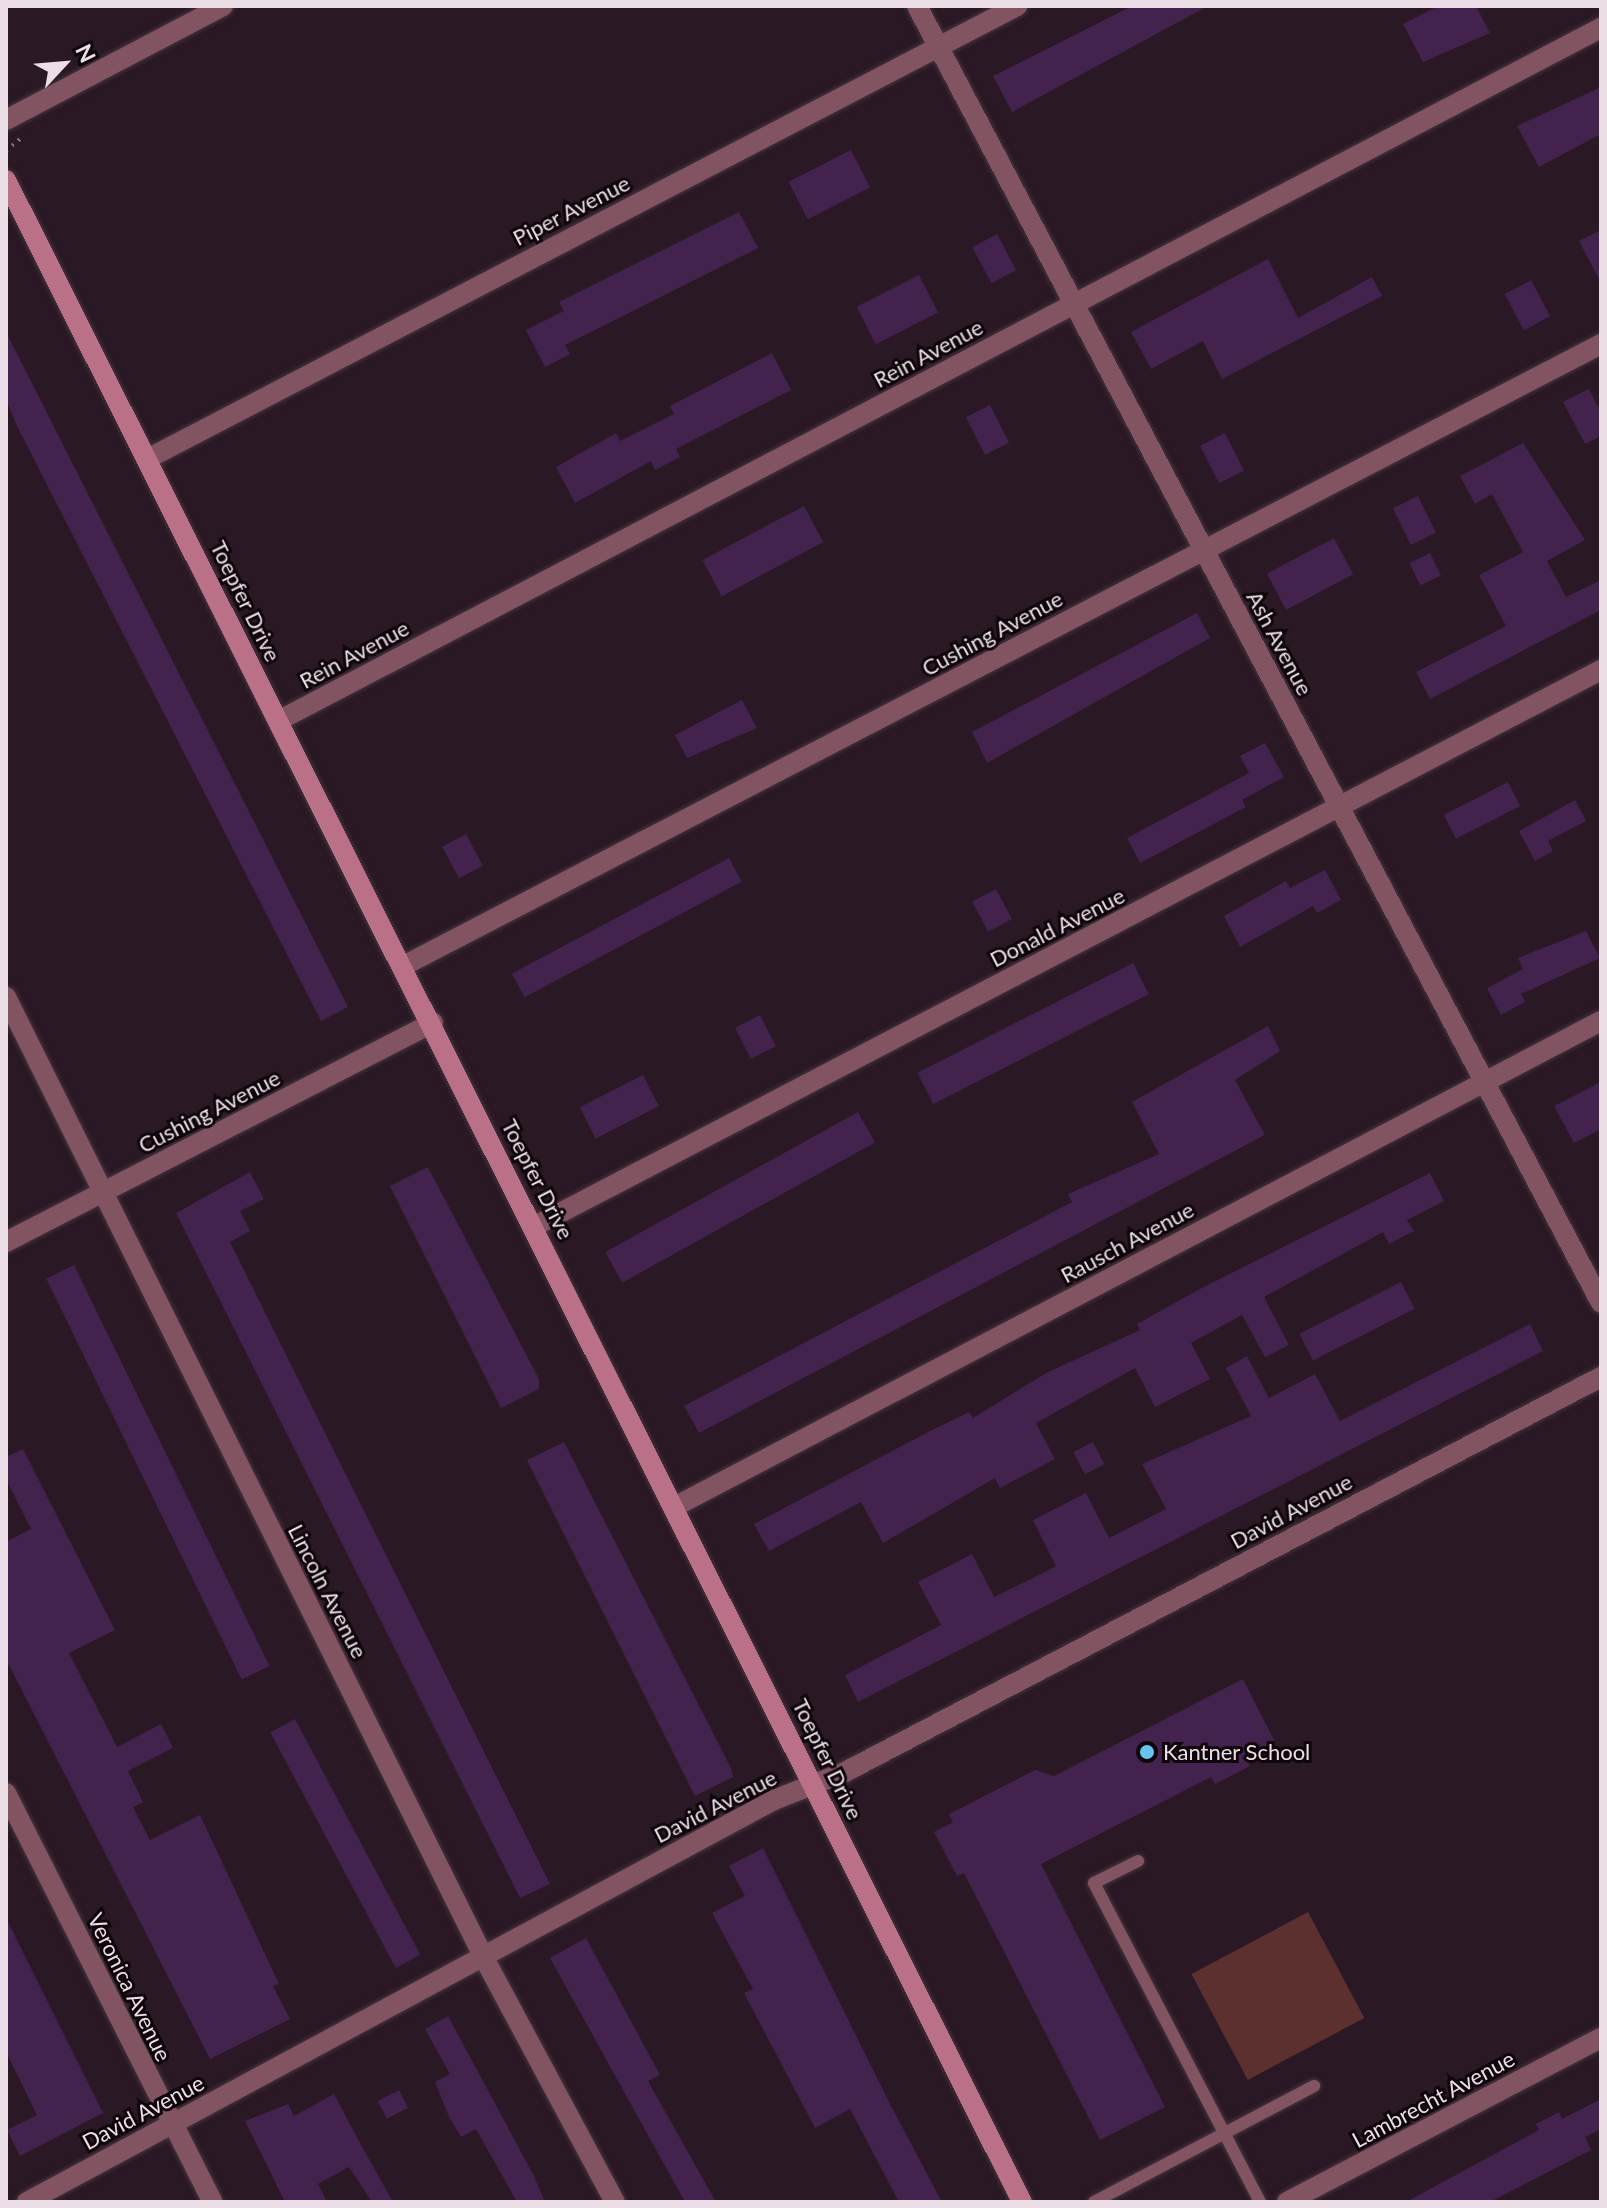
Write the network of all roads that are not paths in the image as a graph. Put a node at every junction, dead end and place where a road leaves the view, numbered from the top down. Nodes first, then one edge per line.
1 (223, 6) edge
2 (917, 6) edge
3 (1017, 6) edge
4 (1601, 28) edge
5 (938, 47) junction
6 (6, 120) edge
7 (6, 180) edge
8 (1074, 303) junction
9 (1601, 344) edge
10 (149, 458) junction
11 (1203, 550) junction
12 (1601, 670) edge
13 (278, 721) junction
14 (1341, 807) junction
15 (405, 965) junction
16 (6, 997) edge
17 (1601, 1021) edge
18 (433, 1023) junction
19 (1486, 1081) junction
20 (100, 1194) junction
21 (535, 1226) junction
22 (6, 1242) edge
23 (1601, 1303) edge
24 (1601, 1377) edge
25 (676, 1506) junction
26 (814, 1786) junction
27 (6, 1793) edge
28 (1138, 1861) dead end
29 (483, 1956) junction
30 (1601, 2038) edge
31 (1314, 2086) dead end
32 (172, 2125) junction
33 (1224, 2132) junction
34 (27, 2202) edge
35 (213, 2202) edge
36 (615, 2202) edge
37 (1022, 2202) edge
38 (1094, 2202) edge
39 (1260, 2202) edge
40 (1287, 2202) edge

1 - 6 street
2 - 5 street, Ash Avenue
3 - 5 street, Piper Avenue
4 - 8 street, Rein Avenue
5 - 8 street, Ash Avenue
5 - 10 street, Piper Avenue
7 - 10 street, Toepfer Drive
8 - 11 street, Ash Avenue
8 - 13 street, Rein Avenue
9 - 11 street, Cushing Avenue
10 - 13 street, Toepfer Drive
11 - 14 street, Ash Avenue
11 - 15 street, Cushing Avenue
12 - 14 street, Donald Avenue
13 - 15 street, Toepfer Drive
14 - 19 street, Ash Avenue
14 - 21 street, Donald Avenue
15 - 18 street, Toepfer Drive
16 - 20 street, Lincoln Avenue
17 - 19 street, Rausch Avenue
18 - 20 street, Cushing Avenue
18 - 21 street, Toepfer Drive
19 - 23 street, Ash Avenue
19 - 25 street, Rausch Avenue
20 - 22 street, Cushing Avenue
20 - 29 street, Lincoln Avenue
21 - 25 street, Toepfer Drive
24 - 26 street, David Avenue
25 - 26 street, Toepfer Drive
26 - 29 street, David Avenue
26 - 37 street, Toepfer Drive
27 - 32 street, Veronica Avenue
28 - 33 lane
29 - 32 street, David Avenue
29 - 36 street, Lincoln Avenue
30 - 40 street, Lambrecht Avenue
31 - 33 lane
32 - 34 street, David Avenue
32 - 35 street, Veronica Avenue
33 - 38 lane
33 - 39 lane

